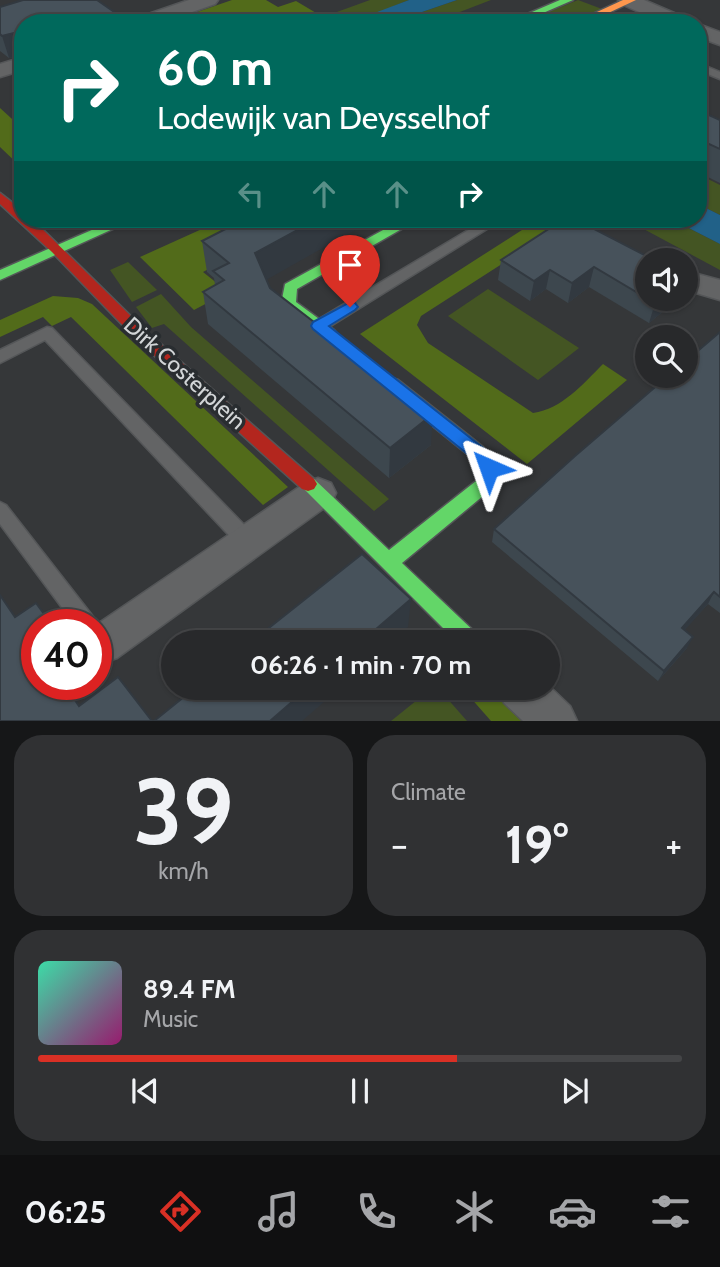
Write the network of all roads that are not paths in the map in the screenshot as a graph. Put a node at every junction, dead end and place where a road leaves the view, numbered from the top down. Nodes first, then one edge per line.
1 (208, 0) edge
2 (568, 0) edge
3 (630, 0) edge
4 (167, 14) edge
5 (533, 14) edge
6 (598, 14) edge
7 (661, 14) edge
8 (0, 197) edge
9 (14, 209) edge
10 (35, 228) edge
11 (107, 228) edge
12 (396, 228) edge
13 (481, 228) edge
14 (57, 249) junction
15 (0, 275) edge
16 (698, 284) edge
17 (720, 290) edge
18 (319, 326) junction
19 (340, 342) edge
20 (0, 357) edge
21 (382, 376) edge
22 (318, 493) junction
23 (0, 510) edge
24 (248, 542) junction
25 (388, 563) junction
26 (75, 609) edge
27 (112, 625) edge
28 (458, 630) edge
29 (532, 700) edge
30 (555, 721) edge

1 - 4 street
2 - 5 street
3 - 6 street
3 - 7 street
8 - 9 street, Dirk Costerplein
10 - 14 street, Dirk Costerplein
11 - 14 street
12 - 18 street
13 - 18 lane
14 - 15 street
14 - 22 street, Dirk Costerplein
16 - 17 street
18 - 19 street
20 - 24 lane
21 - 25 street
22 - 24 street
22 - 25 street, Dirk Costerplein
23 - 26 lane
24 - 27 street
25 - 28 street, Dirk Costerplein
29 - 30 street

